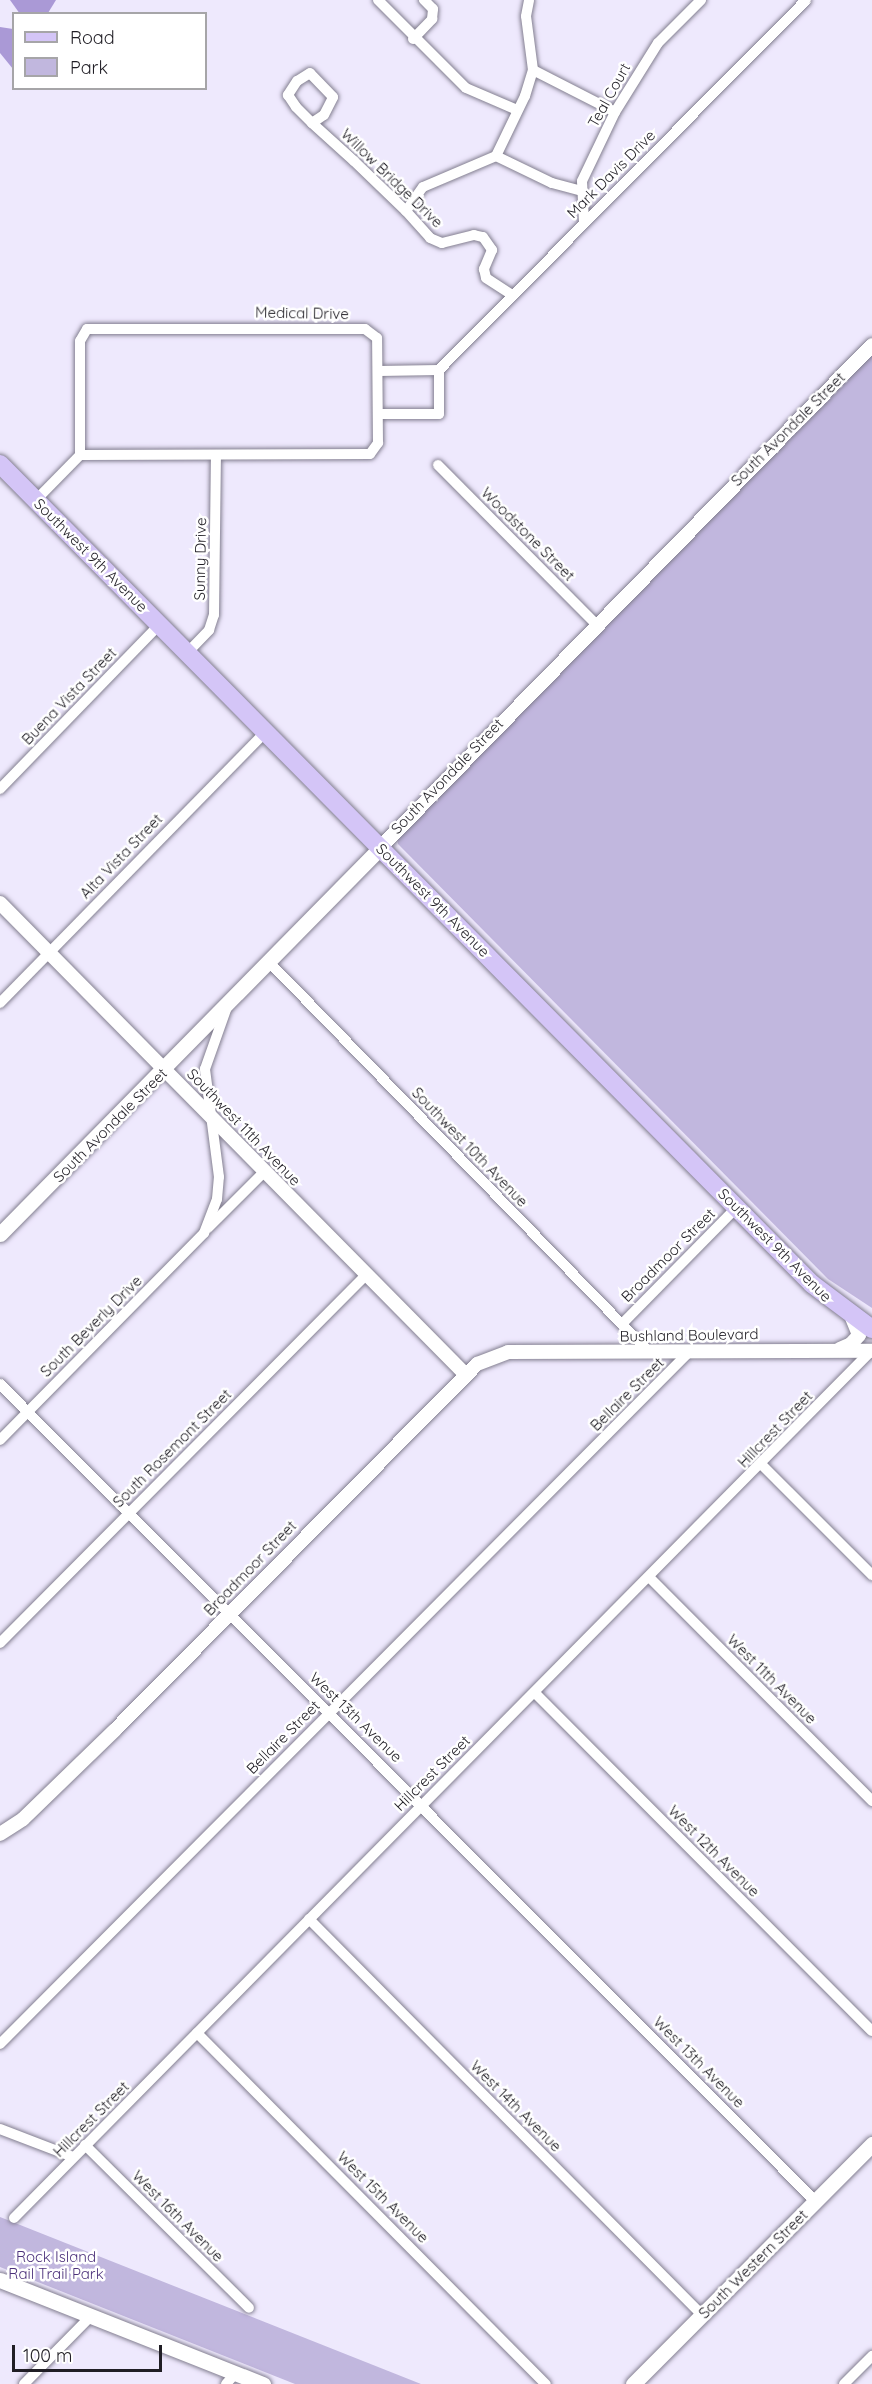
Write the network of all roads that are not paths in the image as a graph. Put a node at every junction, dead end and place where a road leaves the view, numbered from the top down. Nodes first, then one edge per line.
1 (378, 0) edge
2 (424, 0) edge
3 (529, 0) edge
4 (701, 0) edge
5 (806, 0) edge
6 (413, 39) junction
7 (533, 70) junction
8 (517, 110) junction
9 (615, 112) junction
10 (312, 123) junction
11 (496, 156) junction
12 (581, 191) junction
13 (406, 211) junction
14 (584, 222) junction
15 (512, 295) junction
16 (872, 345) edge
17 (439, 370) junction
18 (379, 371) junction
19 (378, 414) junction
20 (80, 455) junction
21 (216, 455) junction
22 (0, 464) edge
23 (438, 465) dead end
24 (36, 500) junction
25 (596, 624) junction
26 (159, 625) junction
27 (187, 653) junction
28 (266, 731) junction
29 (0, 789) edge
30 (381, 847) junction
31 (0, 903) edge
32 (50, 953) junction
33 (270, 963) junction
34 (0, 1003) edge
35 (227, 1006) junction
36 (164, 1070) junction
37 (209, 1115) junction
38 (264, 1172) junction
39 (736, 1208) junction
40 (204, 1233) junction
41 (0, 1234) edge
42 (366, 1275) junction
43 (622, 1324) junction
44 (861, 1326) edge
45 (872, 1349) edge
46 (837, 1350) junction
47 (690, 1351) junction
48 (507, 1352) joint
49 (649, 1352) junction
50 (464, 1373) junction
51 (0, 1384) edge
52 (27, 1412) junction
53 (0, 1440) edge
54 (762, 1465) junction
55 (129, 1513) junction
56 (872, 1575) edge
57 (650, 1578) junction
58 (229, 1613) junction
59 (0, 1643) edge
60 (535, 1693) junction
61 (329, 1712) junction
62 (872, 1801) edge
63 (423, 1804) junction
64 (1, 1836) edge
65 (309, 1919) junction
66 (872, 2031) edge
67 (197, 2033) junction
68 (0, 2044) edge
69 (0, 2129) edge
70 (872, 2144) edge
71 (85, 2145) junction
72 (73, 2157) junction
73 (815, 2201) junction
74 (14, 2218) dead end
75 (0, 2280) edge
76 (249, 2308) dead end
77 (702, 2315) junction
78 (90, 2317) junction
79 (872, 2356) edge
80 (231, 2379) edge
81 (24, 2384) edge
82 (263, 2384) edge
83 (546, 2384) edge
84 (633, 2384) edge
85 (844, 2384) edge

1 - 6 street
2 - 6 street
3 - 7 street
4 - 9 street, Teal Court
5 - 14 street, Mark Davis Drive
6 - 8 street
7 - 8 street
7 - 9 street
8 - 11 street
9 - 12 street, Teal Court
10 - 10 street, Willow Bridge Drive
10 - 13 street, Willow Bridge Drive
11 - 12 street
11 - 13 street
12 - 14 street, Teal Court
13 - 15 street, Willow Bridge Drive
14 - 15 street, Mark Davis Drive
15 - 17 street, Mark Davis Drive
16 - 25 street, South Avondale Street
17 - 18 street
17 - 19 street
18 - 19 street, Medical Drive
18 - 20 street, Medical Drive
19 - 21 street, Medical Drive
20 - 21 street, Medical Drive
20 - 24 street
21 - 27 street, Sunny Drive
22 - 24 main road, Southwest 9th Avenue
23 - 25 street, Woodstone Street
24 - 26 main road, Southwest 9th Avenue
25 - 30 street, South Avondale Street
26 - 27 main road, Southwest 9th Avenue
26 - 29 street, Buena Vista Street
27 - 28 main road, Southwest 9th Avenue
28 - 30 main road, Southwest 9th Avenue
28 - 32 street, Alta Vista Street
30 - 33 main road, South Avondale Street
30 - 39 main road, Southwest 9th Avenue
31 - 32 street, Southwest 11th Avenue
32 - 34 street, Alta Vista Street
32 - 36 street, Southwest 11th Avenue
33 - 35 main road, South Avondale Street
33 - 43 street, Southwest 10th Avenue
35 - 36 main road, South Avondale Street
35 - 37 street, South Beverly Drive
36 - 37 street, Southwest 11th Avenue
36 - 41 main road, South Avondale Street
37 - 38 street, Southwest 11th Avenue
37 - 40 street, South Beverly Drive
38 - 40 street, South Beverly Drive
38 - 42 street, Southwest 11th Avenue
39 - 43 street, Broadmoor Street
39 - 44 main road, Southwest 9th Avenue
40 - 52 street, South Beverly Drive
42 - 50 street, Southwest 11th Avenue
42 - 55 street, South Rosemont Street
43 - 49 street, Southwest 10th Avenue
44 - 45 street
44 - 46 street
45 - 46 street, Bushland Boulevard
45 - 54 street, Hillcrest Street
46 - 47 street, Bushland Boulevard
47 - 49 street, Bushland Boulevard
47 - 61 street, Bellaire Street
48 - 49 street, Bushland Boulevard
48 - 50 street, Broadmoor Street
50 - 58 street, Broadmoor Street
51 - 52 street, West 13th Avenue
52 - 53 street, South Beverly Drive
52 - 55 street, West 13th Avenue
54 - 56 street
54 - 57 street, Hillcrest Street
55 - 58 street, West 13th Avenue
55 - 59 street, South Rosemont Street
57 - 60 street, Hillcrest Street
57 - 62 street, West 11th Avenue
58 - 61 street, West 13th Avenue
58 - 64 street, Broadmoor Street
60 - 63 street, Hillcrest Street
60 - 66 street, West 12th Avenue
61 - 63 street, West 13th Avenue
61 - 68 street, Bellaire Street
63 - 65 street, Hillcrest Street
63 - 73 street, West 13th Avenue
65 - 67 street, Hillcrest Street
65 - 77 street, West 14th Avenue
67 - 71 street, Hillcrest Street
67 - 83 street, West 15th Avenue
69 - 72 street
70 - 73 main road, South Western Street
71 - 72 street, Hillcrest Street
71 - 76 street, West 16th Avenue
72 - 74 street, Hillcrest Street
73 - 77 main road, South Western Street
75 - 78 main road
77 - 84 main road, South Western Street
78 - 80 main road
78 - 81 street
79 - 85 street
80 - 82 main road

